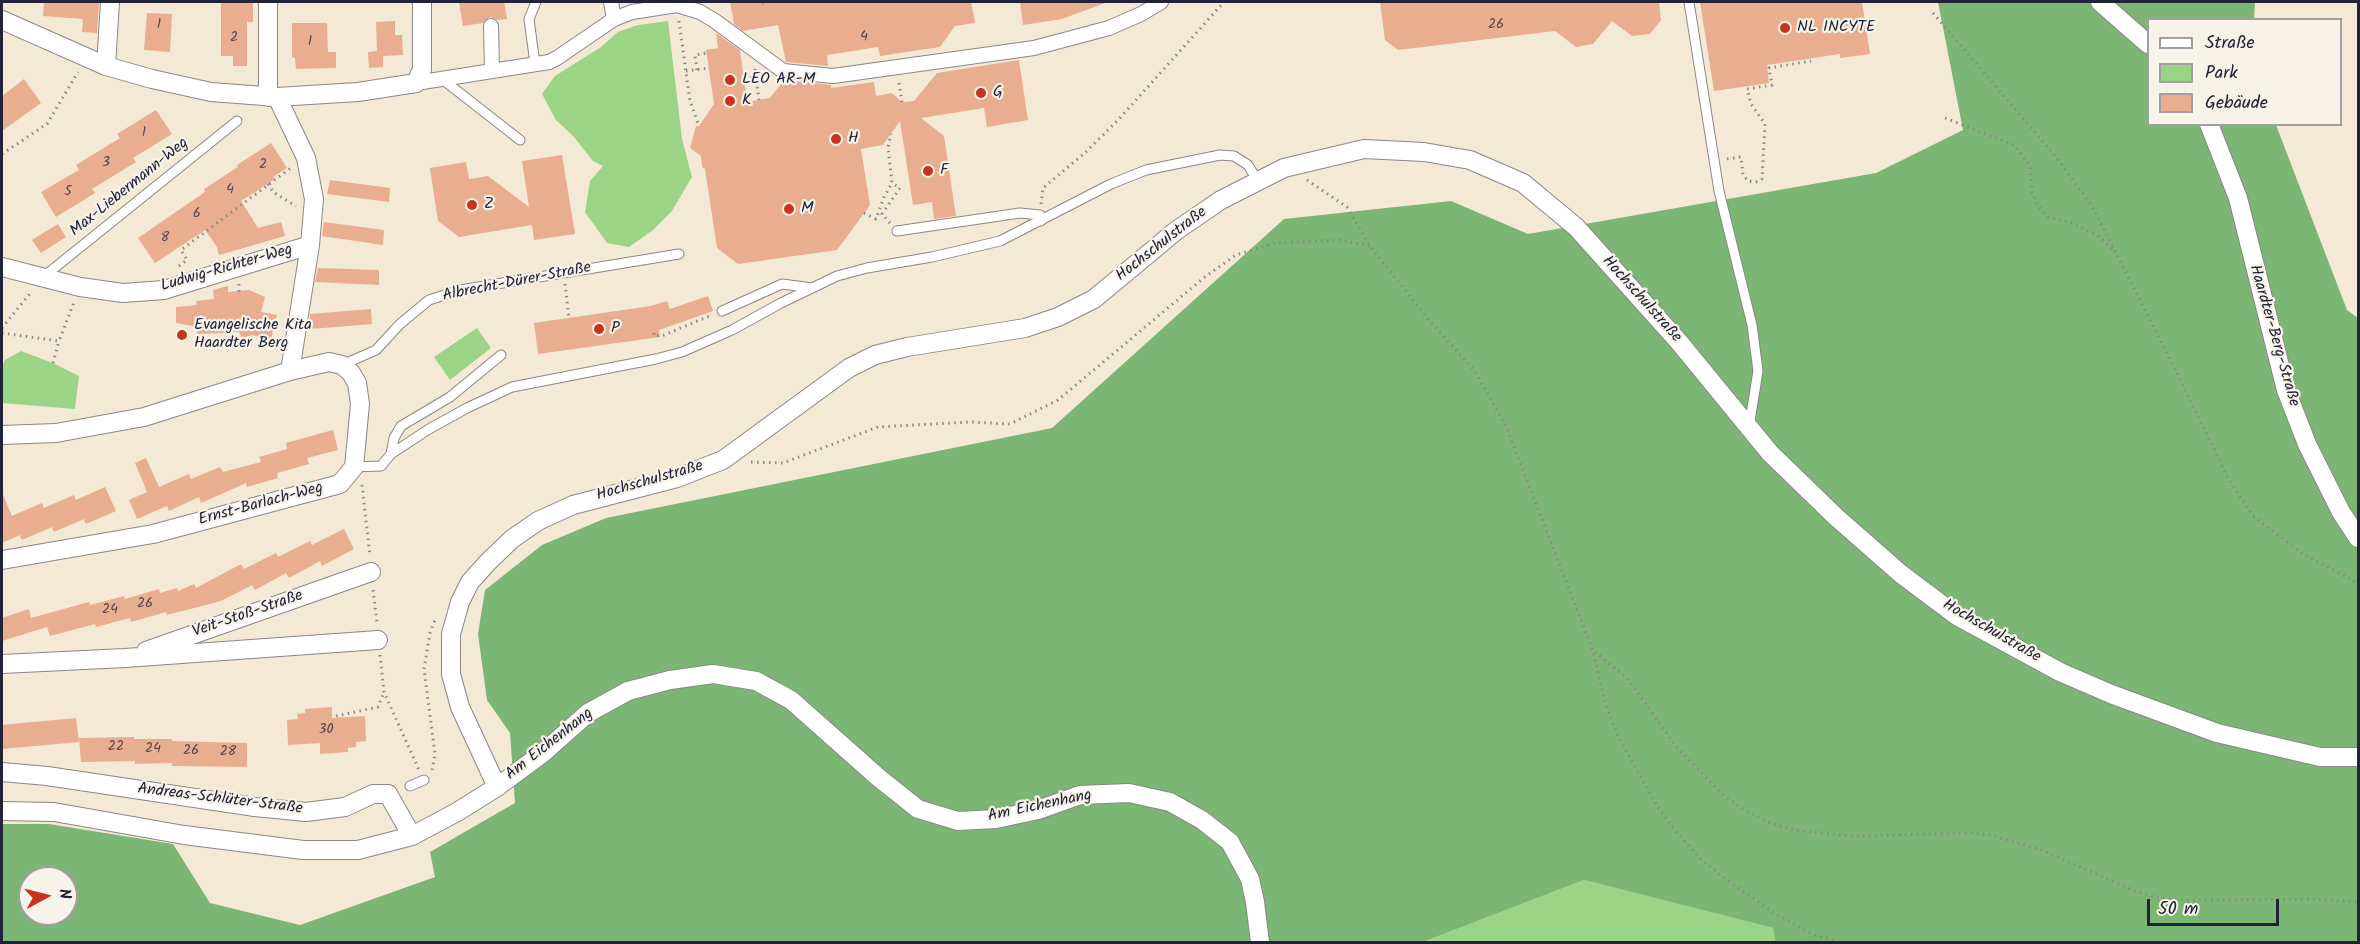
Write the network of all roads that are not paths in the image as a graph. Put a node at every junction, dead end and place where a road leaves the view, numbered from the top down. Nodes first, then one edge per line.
1 (110, 2) edge
2 (268, 2) edge
3 (422, 2) edge
4 (536, 2) edge
5 (611, 2) edge
6 (1161, 2) edge
7 (1689, 2) edge
8 (2100, 2) edge
9 (614, 19) junction
10 (2, 20) edge
11 (491, 26) dead end
12 (2147, 43) edge
13 (535, 64) junction
14 (106, 66) junction
15 (492, 71) junction
16 (442, 79) junction
17 (416, 83) junction
18 (272, 97) junction
19 (237, 121) dead end
20 (2210, 126) edge
21 (520, 140) dead end
22 (1257, 180) junction
23 (1040, 218) junction
24 (897, 231) road end
25 (310, 245) junction
26 (679, 254) dead end
27 (2, 267) edge
28 (37, 285) junction
29 (812, 288) junction
30 (722, 311) road end
31 (501, 355) dead end
32 (342, 365) junction
33 (290, 371) junction
34 (1749, 427) junction
35 (2, 435) edge
36 (391, 454) junction
37 (354, 467) junction
38 (2358, 538) edge
39 (2, 560) edge
40 (371, 572) road end
41 (378, 640) road end
42 (124, 658) junction
43 (2, 664) edge
44 (2358, 757) edge
45 (2, 772) edge
46 (424, 780) dead end
47 (410, 786) dead end
48 (497, 787) junction
49 (2, 811) edge
50 (412, 836) junction
51 (1260, 942) edge

1 - 14 street
2 - 18 street
3 - 17 street
4 - 13 lane
5 - 9 street
6 - 9 street
7 - 34 lane
8 - 12 street
9 - 13 street
10 - 14 street
11 - 15 street
13 - 15 street
14 - 18 street
15 - 16 street
16 - 17 street
16 - 21 lane
17 - 18 street
18 - 25 street
19 - 28 lane, Max-Liebermann-Weg
20 - 38 street, Haardter-Berg-Straße
22 - 23 lane
22 - 34 street, Hochschulstraße
22 - 48 street, Hochschulstraße
23 - 24 lane
23 - 29 lane
25 - 28 street, Ludwig-Richter-Weg
25 - 33 street
26 - 32 lane, Albrecht-Dürer-Straße
27 - 28 street, Ludwig-Richter-Weg
29 - 30 lane
29 - 36 lane
31 - 36 lane
32 - 33 street
32 - 37 street
33 - 35 street
34 - 44 street, Hochschulstraße
36 - 37 lane
37 - 39 street, Ernst-Barlach-Weg
40 - 42 street, Veit-Stoß-Straße
41 - 42 street, Veit-Stoß-Straße
42 - 43 street, Veit-Stoß-Straße
45 - 50 street, Andreas-Schlüter-Straße
46 - 47 lane
48 - 50 street, Am Eichenhang
48 - 51 street, Am Eichenhang
49 - 50 street, Am Eichenhang

